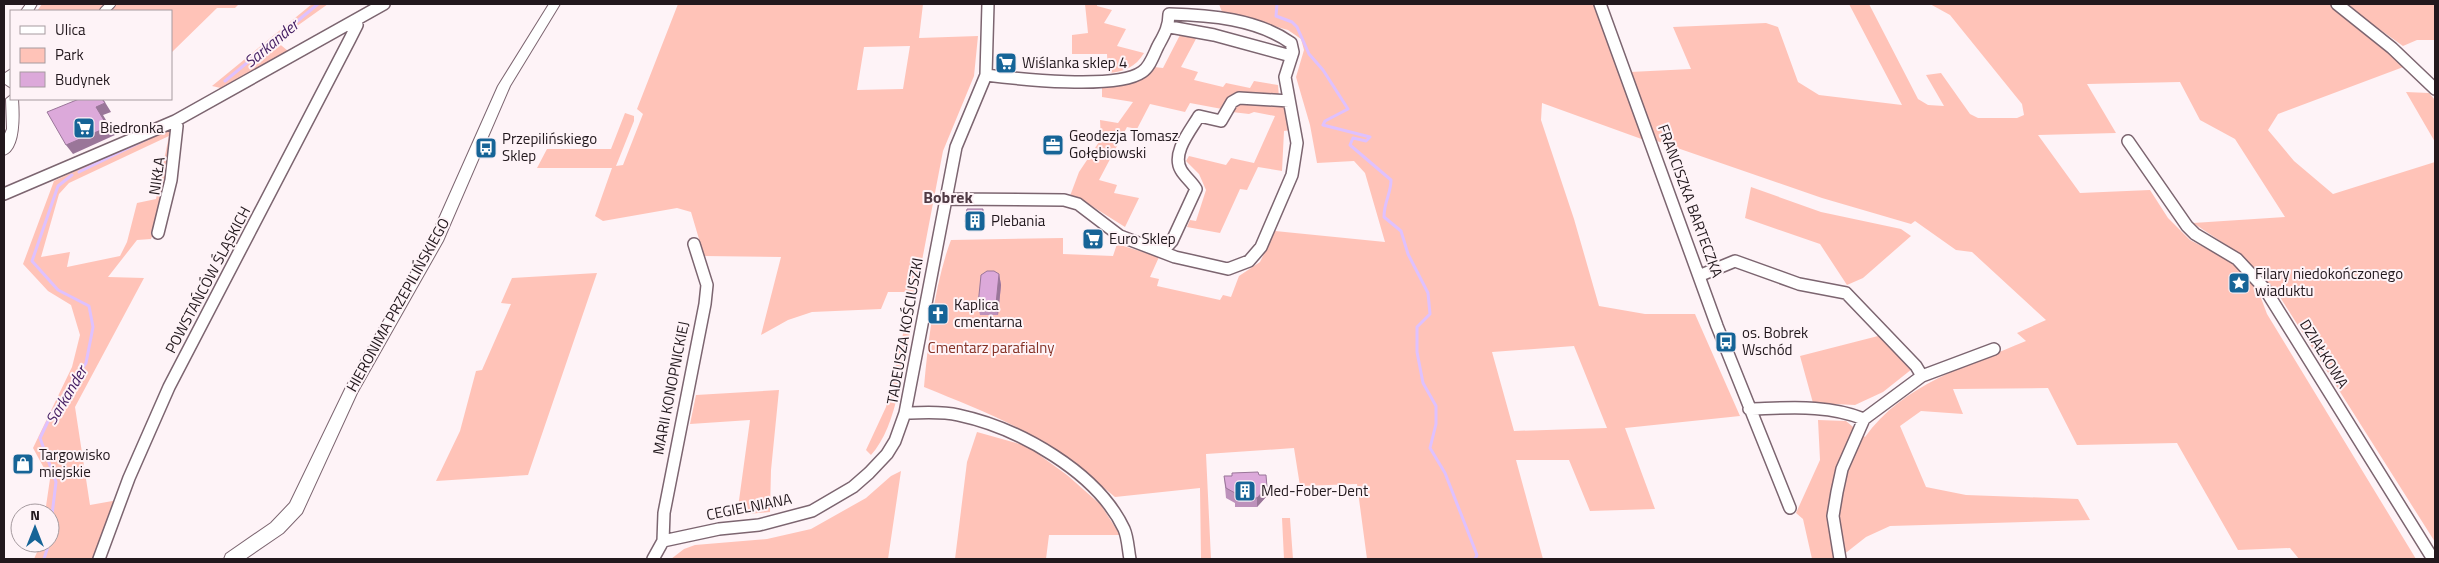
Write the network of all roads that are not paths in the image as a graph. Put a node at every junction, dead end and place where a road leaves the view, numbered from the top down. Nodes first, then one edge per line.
1 (384, 4) edge
2 (554, 4) edge
3 (988, 4) edge
4 (1600, 4) edge
5 (2337, 4) edge
6 (354, 22) junction
7 (1170, 26) junction
8 (329, 35) junction
9 (350, 39) junction
10 (1291, 56) junction
11 (986, 76) junction
12 (2435, 89) edge
13 (12, 100) edge
14 (1289, 101) junction
15 (176, 121) junction
16 (2128, 140) dead end
17 (4, 151) edge
18 (4, 194) edge
19 (946, 199) junction
20 (158, 233) dead end
21 (694, 244) dead end
22 (1162, 252) junction
23 (1701, 275) junction
24 (1994, 349) dead end
25 (1922, 376) junction
26 (1749, 409) junction
27 (905, 412) junction
28 (1864, 419) junction
29 (1790, 508) dead end
30 (663, 541) junction
31 (99, 559) edge
32 (232, 559) edge
33 (653, 559) edge
34 (1130, 559) edge
35 (1840, 559) edge
36 (2433, 559) edge

1 - 6 street
2 - 32 street, HIERONIMA PRZEPILIŃSKIEGO
3 - 11 street, TADEUSZA KOŚCIUSZKI
4 - 23 street, FRANCISZKA BARTECZKA
5 - 12 street
6 - 8 street
6 - 9 street, POWSTAŃCÓW ŚLĄSKICH
7 - 10 street
7 - 10 street
7 - 11 street
8 - 9 street
8 - 15 street
9 - 31 street, POWSTAŃCÓW ŚLĄSKICH
10 - 14 street
11 - 19 street, TADEUSZA KOŚCIUSZKI
13 - 17 street
14 - 22 street
14 - 22 street
15 - 18 street
15 - 20 street, NIKŁA
16 - 36 street, DZIAŁKOWA
19 - 22 street
19 - 27 street, TADEUSZA KOŚCIUSZKI
21 - 30 street, MARII KONOPNICKIEJ
23 - 25 street
23 - 26 street, FRANCISZKA BARTECZKA
24 - 25 street
25 - 28 street
26 - 28 street
26 - 29 street, FRANCISZKA BARTECZKA
27 - 30 street, CEGIELNIANA
27 - 34 street, TADEUSZA KOŚCIUSZKI
28 - 35 street
30 - 33 street

